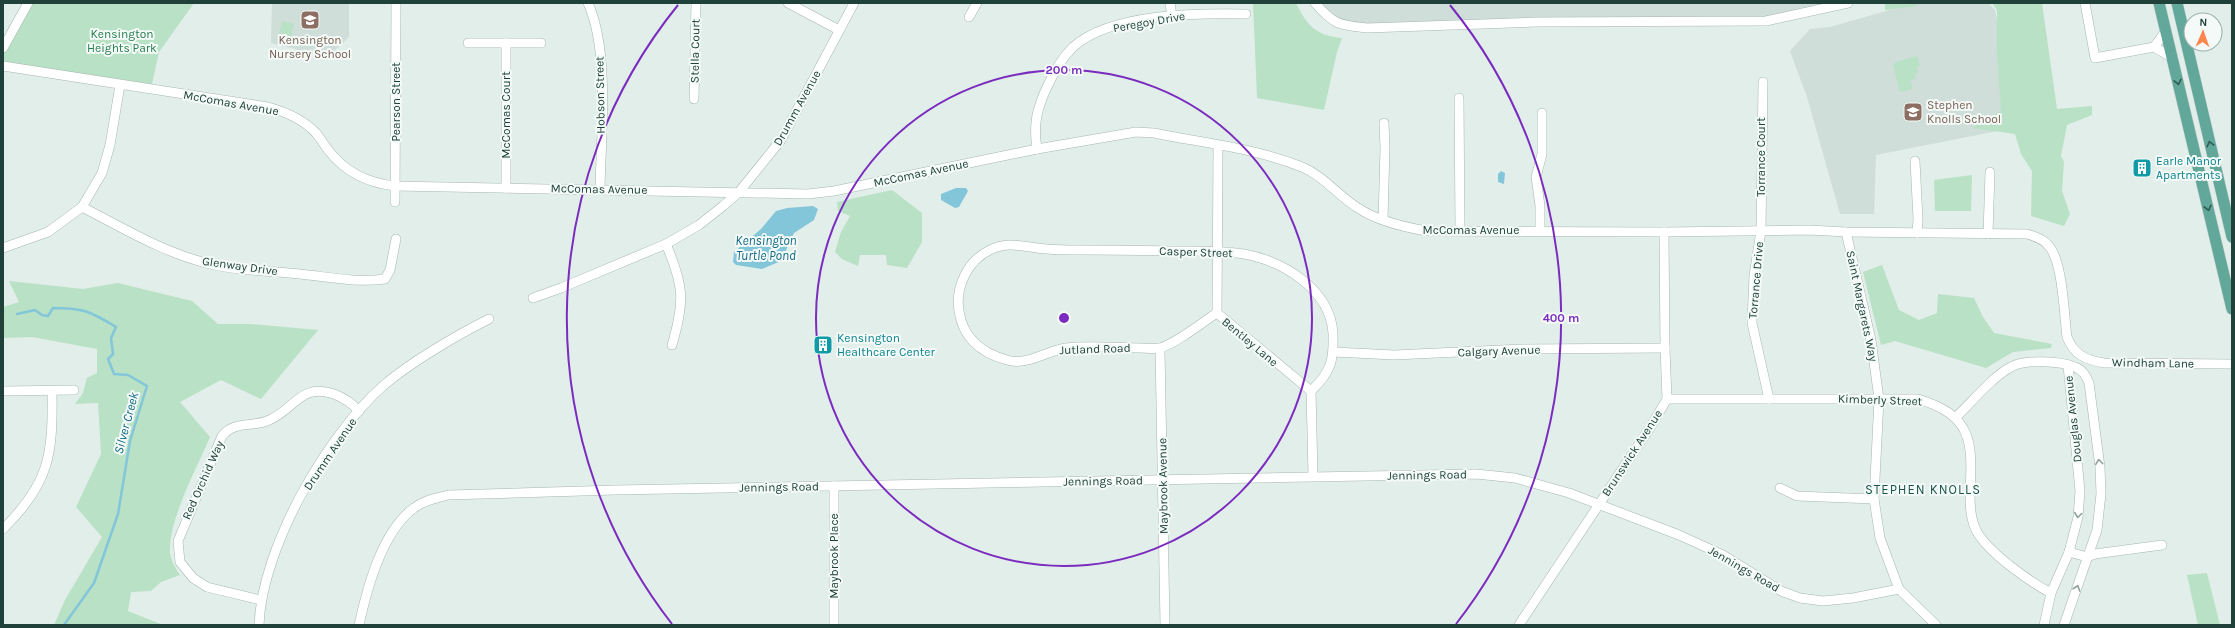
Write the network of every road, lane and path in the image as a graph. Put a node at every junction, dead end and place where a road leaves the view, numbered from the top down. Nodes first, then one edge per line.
1 (28, 3) edge
2 (396, 3) edge
3 (588, 3) edge
4 (696, 3) edge
5 (788, 3) edge
6 (854, 3) edge
7 (977, 3) edge
8 (1170, 3) edge
9 (1315, 3) edge
10 (1848, 3) edge
11 (2085, 3) edge
12 (2159, 3) edge
13 (2177, 3) edge
14 (1246, 14) dead end
15 (1172, 16) junction
16 (969, 17) dead end
17 (839, 30) junction
18 (2166, 31) junction
19 (541, 42) dead end
20 (468, 43) dead end
21 (506, 43) junction
22 (2154, 47) junction
23 (3, 48) edge
24 (2173, 58) junction
25 (3, 66) edge
26 (1763, 82) dead end
27 (120, 86) junction
28 (1459, 98) dead end
29 (694, 99) dead end
30 (1542, 113) dead end
31 (1384, 123) dead end
32 (1218, 146) junction
33 (1037, 149) junction
34 (1915, 161) dead end
35 (1990, 172) dead end
36 (395, 186) junction
37 (506, 188) junction
38 (600, 189) junction
39 (738, 192) junction
40 (395, 202) dead end
41 (82, 207) junction
42 (1383, 220) junction
43 (1540, 230) junction
44 (1460, 231) junction
45 (1761, 231) junction
46 (1664, 232) junction
47 (1846, 232) junction
48 (1917, 233) junction
49 (1988, 234) junction
50 (2232, 237) edge
51 (396, 239) dead end
52 (666, 244) junction
53 (3, 248) edge
54 (1217, 251) junction
55 (981, 256) joint
56 (533, 298) dead end
57 (2232, 309) edge
58 (1217, 313) junction
59 (489, 320) dead end
60 (672, 345) dead end
61 (1160, 348) junction
62 (1664, 348) junction
63 (1334, 352) junction
64 (2068, 364) junction
65 (2232, 364) edge
66 (74, 390) dead end
67 (3, 391) edge
68 (52, 391) junction
69 (1311, 391) junction
70 (1667, 398) junction
71 (1769, 398) junction
72 (1879, 399) junction
73 (359, 411) junction
74 (1956, 417) junction
75 (1313, 476) junction
76 (1162, 480) junction
77 (834, 486) junction
78 (1780, 488) dead end
79 (1874, 498) junction
80 (1598, 505) junction
81 (3, 529) edge
82 (2162, 545) dead end
83 (2069, 552) junction
84 (2087, 557) junction
85 (1899, 589) junction
86 (2051, 593) junction
87 (261, 600) junction
88 (259, 625) edge
89 (359, 625) edge
90 (834, 625) edge
91 (1165, 625) edge
92 (1519, 625) edge
93 (1936, 625) edge
94 (2044, 625) edge
95 (2064, 625) edge

1 - 23 street
2 - 36 street, Pearson Street
3 - 38 street, Hobson Street
4 - 29 street, Stella Court
5 - 17 street
6 - 17 street, Drumm Avenue
7 - 16 street
8 - 15 street
9 - 10 street
11 - 22 street
12 - 18 main road
50 -> 13 main road
14 - 15 street, Peregoy Drive
15 - 33 street, Peregoy Drive
17 - 39 street, Drumm Avenue
18 - 22 street
18 - 24 main road
19 - 21 street
20 - 21 street
21 - 37 street, McComas Court
22 - 24 street
24 -> 57 main road
25 - 27 street, McComas Avenue
26 - 45 street, Torrance Court
27 - 36 street, McComas Avenue
27 - 41 street
28 - 44 street
30 - 43 street
31 - 42 street
32 - 33 street, McComas Avenue
32 - 42 street, McComas Avenue
32 - 54 street, Bentley Lane
33 - 39 street, McComas Avenue
34 - 48 street
35 - 49 street
36 - 37 street, McComas Avenue
36 - 40 street, Pearson Street
37 - 38 street, McComas Avenue
38 - 39 street, McComas Avenue
39 - 52 street, Drumm Avenue
41 - 51 street, Glenway Drive
41 - 53 street
42 - 44 street, McComas Avenue
43 - 44 street, McComas Avenue
43 - 46 street, McComas Avenue
45 - 46 street, McComas Avenue
45 - 47 street, McComas Avenue
45 - 71 street, Torrance Drive
46 - 62 street, Brunswick Avenue
47 - 48 street
47 - 72 street, Saint Margarets Way
48 - 49 street
49 - 65 street, Windham Lane
52 - 56 street, Drumm Avenue
52 - 60 street
54 - 55 street, Casper Street
54 - 58 street, Bentley Lane
54 - 63 street, Casper Street
55 - 61 street, Jutland Road
58 - 61 street
58 - 69 street, Bentley Lane
59 - 73 street, Drumm Avenue
61 - 76 street, Maybrook Avenue
62 - 63 street, Calgary Avenue
62 - 70 street, Brunswick Avenue
63 - 69 street, Casper Street
64 - 74 street
64 -> 83 street, Douglas Avenue
84 -> 64 street, Douglas Avenue
66 - 68 street
67 - 68 street
68 - 81 street
69 - 75 street
70 - 71 street, Kimberly Street
70 - 80 street, Brunswick Avenue
71 - 72 street, Kimberly Street
72 - 74 street, Kimberly Street
72 - 79 street, Saint Margarets Way
73 - 87 street, Drumm Avenue
73 - 87 street, Red Orchid Way
74 - 86 street
75 - 76 street, Jennings Road
75 - 80 street, Jennings Road
76 - 77 street, Jennings Road
76 - 91 street, Maybrook Avenue
77 - 89 street, Jennings Road
77 - 90 street, Maybrook Place
78 - 79 street
79 - 85 street, Saint Margarets Way
80 - 85 street, Jennings Road
80 - 92 street, Brunswick Avenue
82 - 84 street
83 - 84 street
83 - 86 street, Douglas Avenue
95 -> 84 street, Douglas Avenue
85 - 93 street, Saint Margarets Way
86 - 94 street, Douglas Avenue
87 - 88 street, Drumm Avenue

